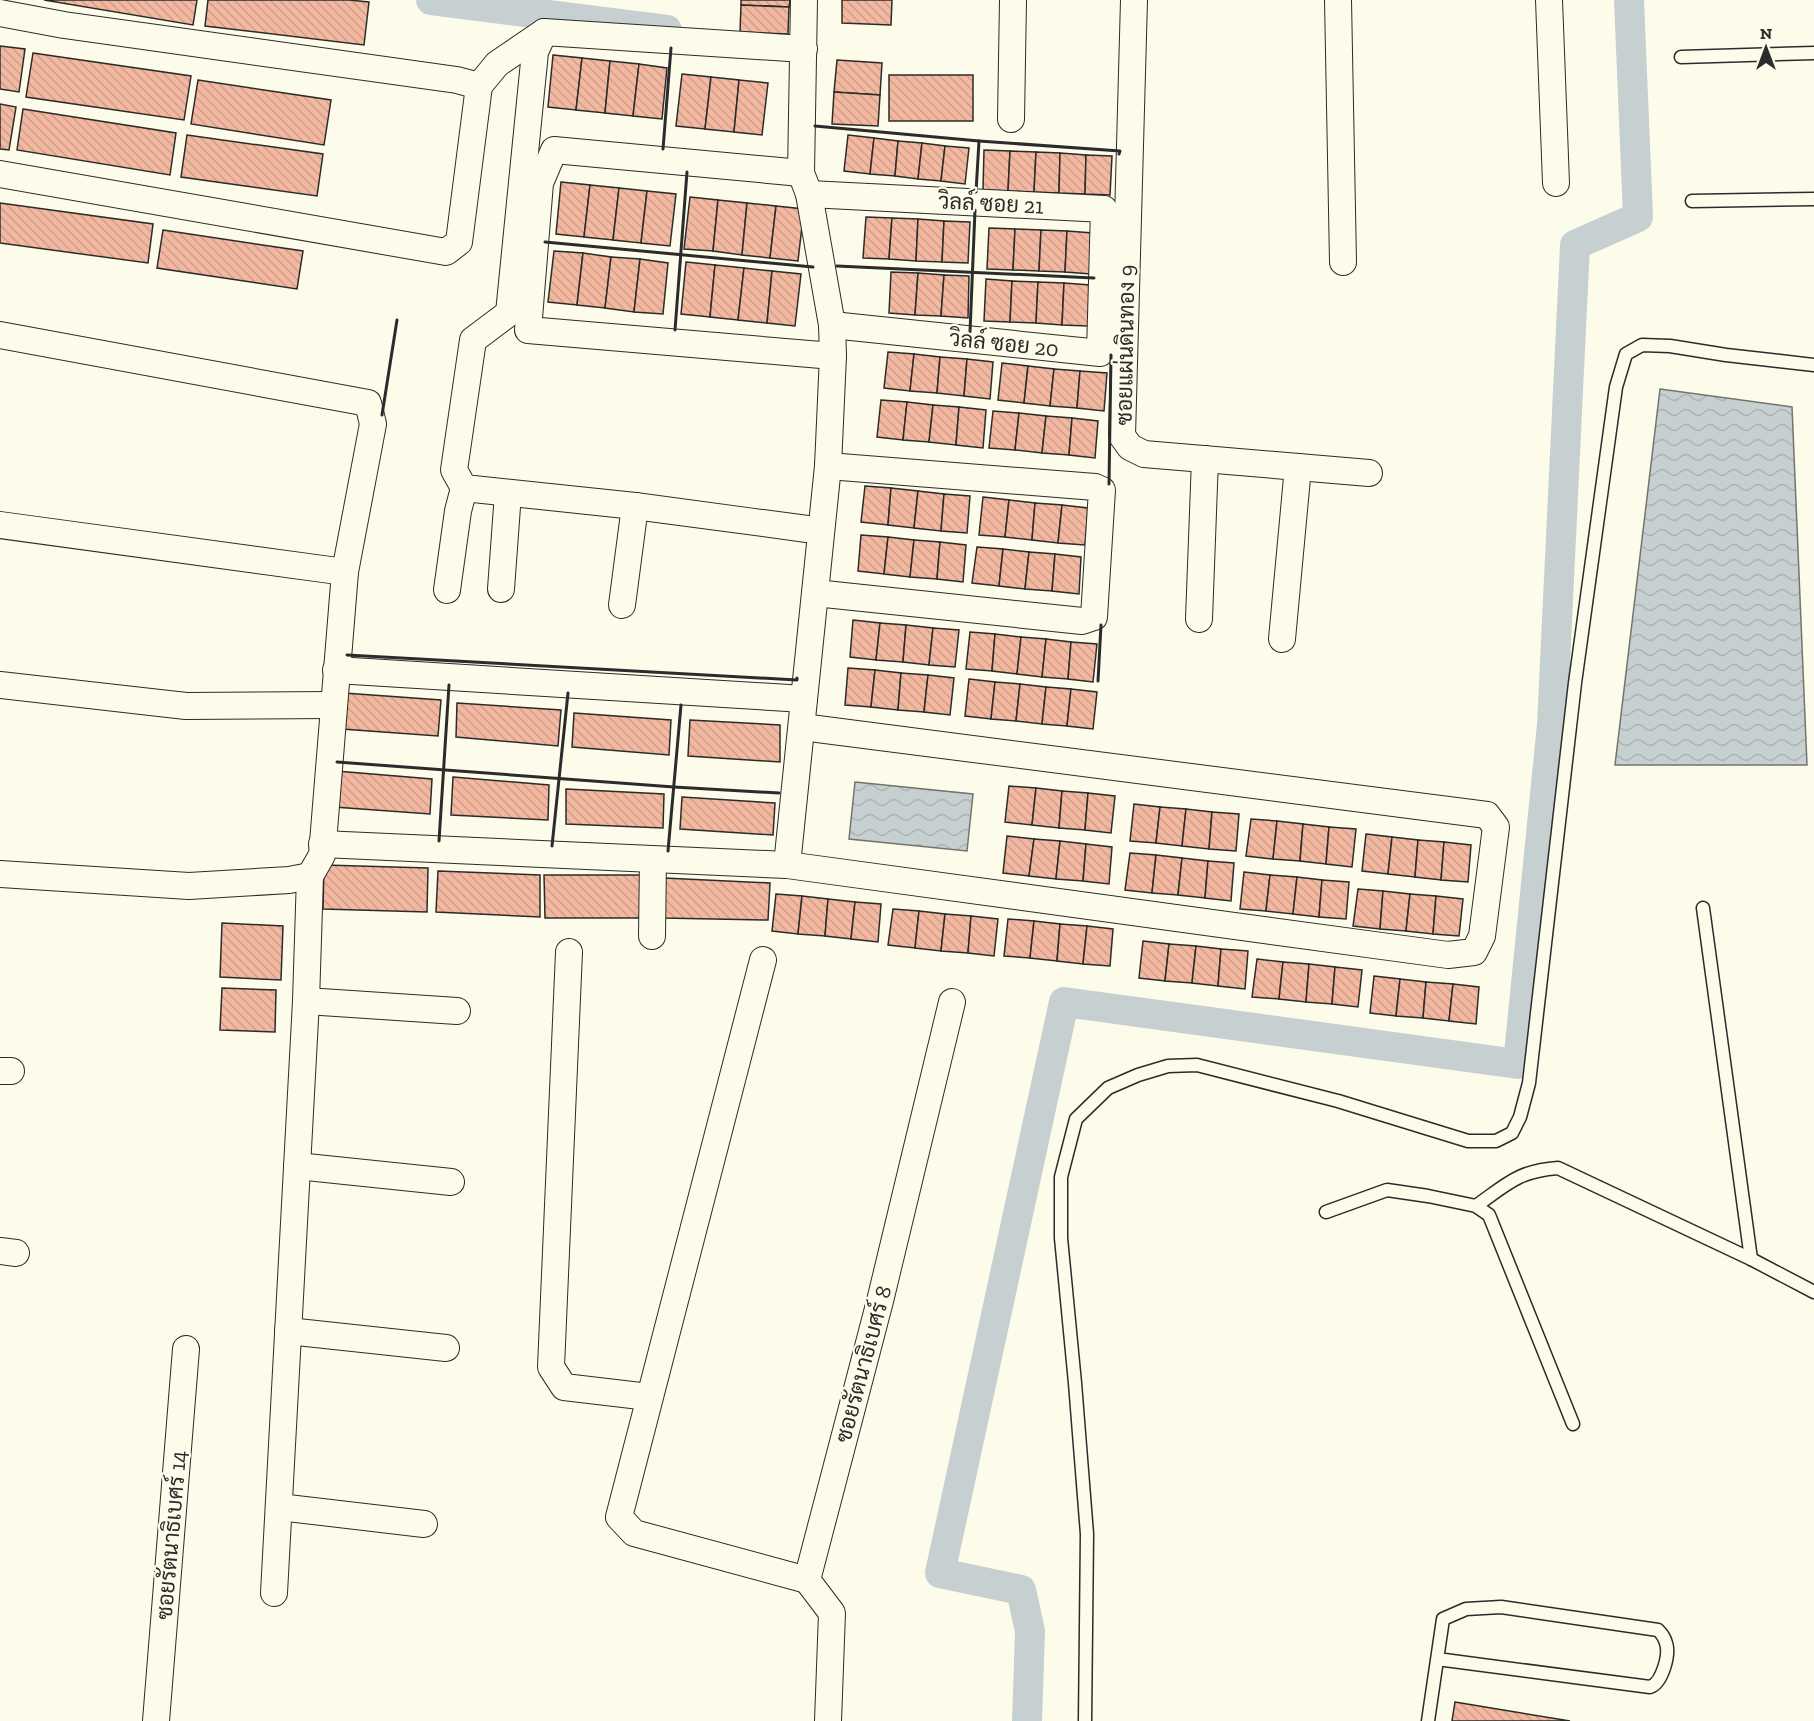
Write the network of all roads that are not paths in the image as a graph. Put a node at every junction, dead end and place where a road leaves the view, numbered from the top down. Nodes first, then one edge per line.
1 (804, 0) edge
2 (1013, 0) edge
3 (1134, 0) edge
4 (1338, 0) edge
5 (1549, 0) edge
6 (0, 13) edge
7 (544, 32) junction
8 (804, 49) junction
9 (1814, 53) edge
10 (1682, 57) dead end
11 (478, 86) junction
12 (1011, 119) dead end
13 (0, 174) edge
14 (1556, 183) dead end
15 (805, 184) junction
16 (1814, 199) edge
17 (1692, 201) dead end
18 (1343, 262) dead end
19 (1101, 277) joint
20 (832, 325) junction
21 (0, 335) edge
22 (833, 356) junction
23 (1814, 365) edge
24 (1205, 459) junction
25 (828, 466) junction
26 (1298, 467) junction
27 (1369, 473) dead end
28 (464, 488) junction
29 (508, 493) junction
30 (635, 506) junction
31 (0, 525) edge
32 (807, 529) dead end
33 (345, 572) junction
34 (501, 589) dead end
35 (447, 590) dead end
36 (815, 593) junction
37 (622, 605) dead end
38 (1199, 619) dead end
39 (1282, 639) dead end
40 (336, 670) junction
41 (0, 685) edge
42 (804, 699) junction
43 (333, 705) junction
44 (802, 727) junction
45 (322, 844) junction
46 (653, 860) junction
47 (787, 865) junction
48 (0, 874) edge
49 (310, 876) junction
50 (1703, 908) dead end
51 (652, 936) dead end
52 (569, 952) dead end
53 (763, 960) dead end
54 (306, 1001) junction
55 (952, 1002) dead end
56 (457, 1011) dead end
57 (297, 1166) junction
58 (451, 1182) dead end
59 (1476, 1206) junction
60 (1326, 1212) dead end
61 (1751, 1259) junction
62 (1814, 1292) edge
63 (288, 1331) junction
64 (186, 1348) dead end
65 (446, 1348) dead end
66 (649, 1397) junction
67 (1573, 1424) dead end
68 (279, 1507) junction
69 (424, 1524) dead end
70 (807, 1580) junction
71 (274, 1593) dead end
72 (1437, 1659) junction
73 (156, 1721) edge
74 (828, 1721) edge
75 (1085, 1721) edge
76 (1428, 1721) edge

1 - 8 street
2 - 12 street
3 - 24 street, ซอยแผ่นดินทอง 9
4 - 18 street
5 - 14 street
6 - 11 street
7 - 8 street
7 - 11 street
7 - 28 street
8 - 15 street
9 - 10 lane
11 - 13 street
15 - 19 street, วิลล์ ซอย 21
15 - 20 street
15 - 22 street
16 - 17 lane
19 - 20 street, วิลล์ ซอย 20
20 - 22 street
21 - 33 street
22 - 25 street
23 - 75 lane
24 - 26 street, ซอยแผ่นดินทอง 9
24 - 38 street
25 - 36 street
25 - 36 street
26 - 27 street, ซอยแผ่นดินทอง 9
26 - 39 street
28 - 29 street
28 - 35 street
29 - 30 street
29 - 34 street
30 - 32 street
30 - 37 street
31 - 33 street
33 - 40 street
36 - 42 street
40 - 42 street
40 - 43 street
41 - 43 street
42 - 44 street
43 - 45 street
44 - 47 street
44 - 47 street
45 - 46 street
45 - 49 street
46 - 47 street
46 - 51 street
48 - 49 street
49 - 54 street
50 - 61 lane
52 - 66 street
53 - 66 street
54 - 56 street
54 - 57 street
55 - 70 street, ซอยรัตนาธิเบศร์ 8
57 - 58 street
57 - 63 street
59 - 60 lane
59 - 61 lane
59 - 67 lane
61 - 62 lane
63 - 65 street
63 - 68 street
64 - 73 street, ซอยรัตนาธิเบศร์ 14
66 - 70 street
68 - 69 street
68 - 71 street
70 - 74 street
72 - 72 lane
72 - 76 lane

